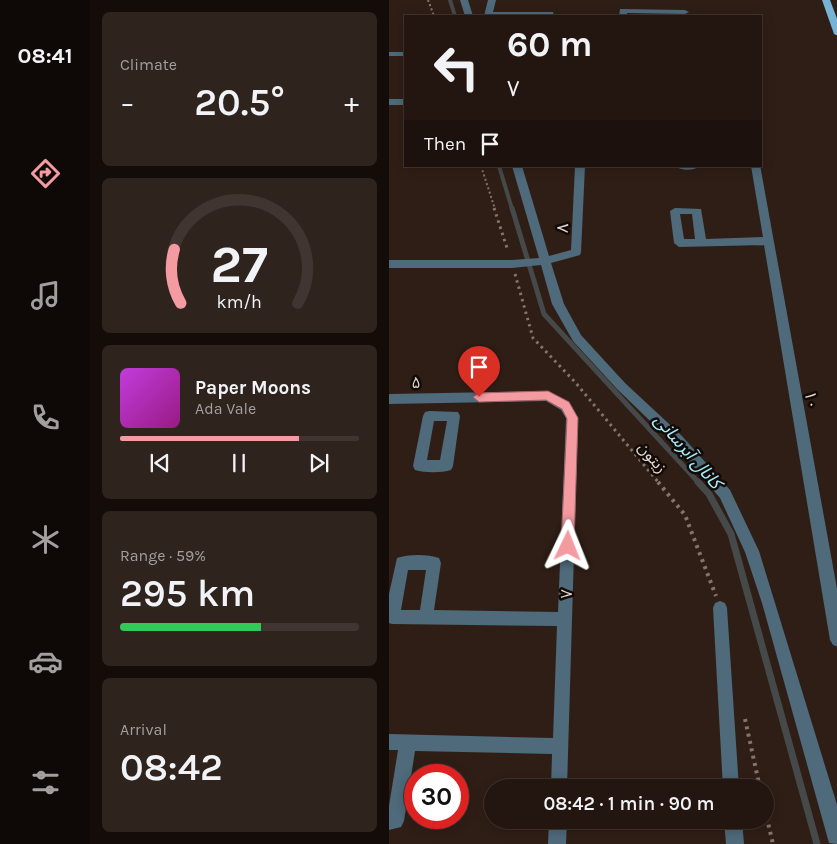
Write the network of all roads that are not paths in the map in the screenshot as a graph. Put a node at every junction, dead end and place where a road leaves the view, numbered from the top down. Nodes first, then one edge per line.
1 (464, 0) edge
2 (492, 0) edge
3 (826, 0) edge
4 (685, 12) edge
5 (640, 14) edge
6 (469, 15) edge
7 (489, 15) edge
8 (532, 15) edge
9 (550, 15) edge
10 (623, 15) edge
11 (837, 34) edge
12 (389, 54) edge
13 (404, 54) edge
14 (389, 102) edge
15 (404, 102) edge
16 (517, 167) edge
17 (580, 167) edge
18 (756, 167) edge
19 (768, 241) junction
20 (701, 242) dead end
21 (541, 261) junction
22 (389, 264) edge
23 (444, 398) junction
24 (389, 399) edge
25 (441, 416) dead end
26 (720, 608) road end
27 (426, 617) dead end
28 (565, 619) junction
29 (837, 640) edge
30 (389, 742) edge
31 (408, 742) junction
32 (561, 746) junction
33 (559, 779) edge
34 (730, 779) edge
35 (389, 820) edge
36 (558, 829) edge
37 (734, 829) edge
38 (837, 843) edge
39 (557, 844) edge
40 (735, 844) edge

1 - 6 street
2 - 7 street
3 - 11 main road
4 - 5 street
5 - 10 street
7 - 8 street
8 - 9 street
12 - 13 street
14 - 15 street
16 - 21 street
17 - 21 street, ۸
18 - 19 street, ۱۰
19 - 20 street
19 - 29 street, ۱۰
21 - 22 street
21 - 38 street
23 - 24 street, ۵
23 - 25 street
23 - 28 street, ۷
26 - 34 street
27 - 28 street
28 - 32 street, ۷
30 - 31 street
31 - 32 street
31 - 35 street
32 - 33 street, ۷
36 - 39 street
37 - 40 street

